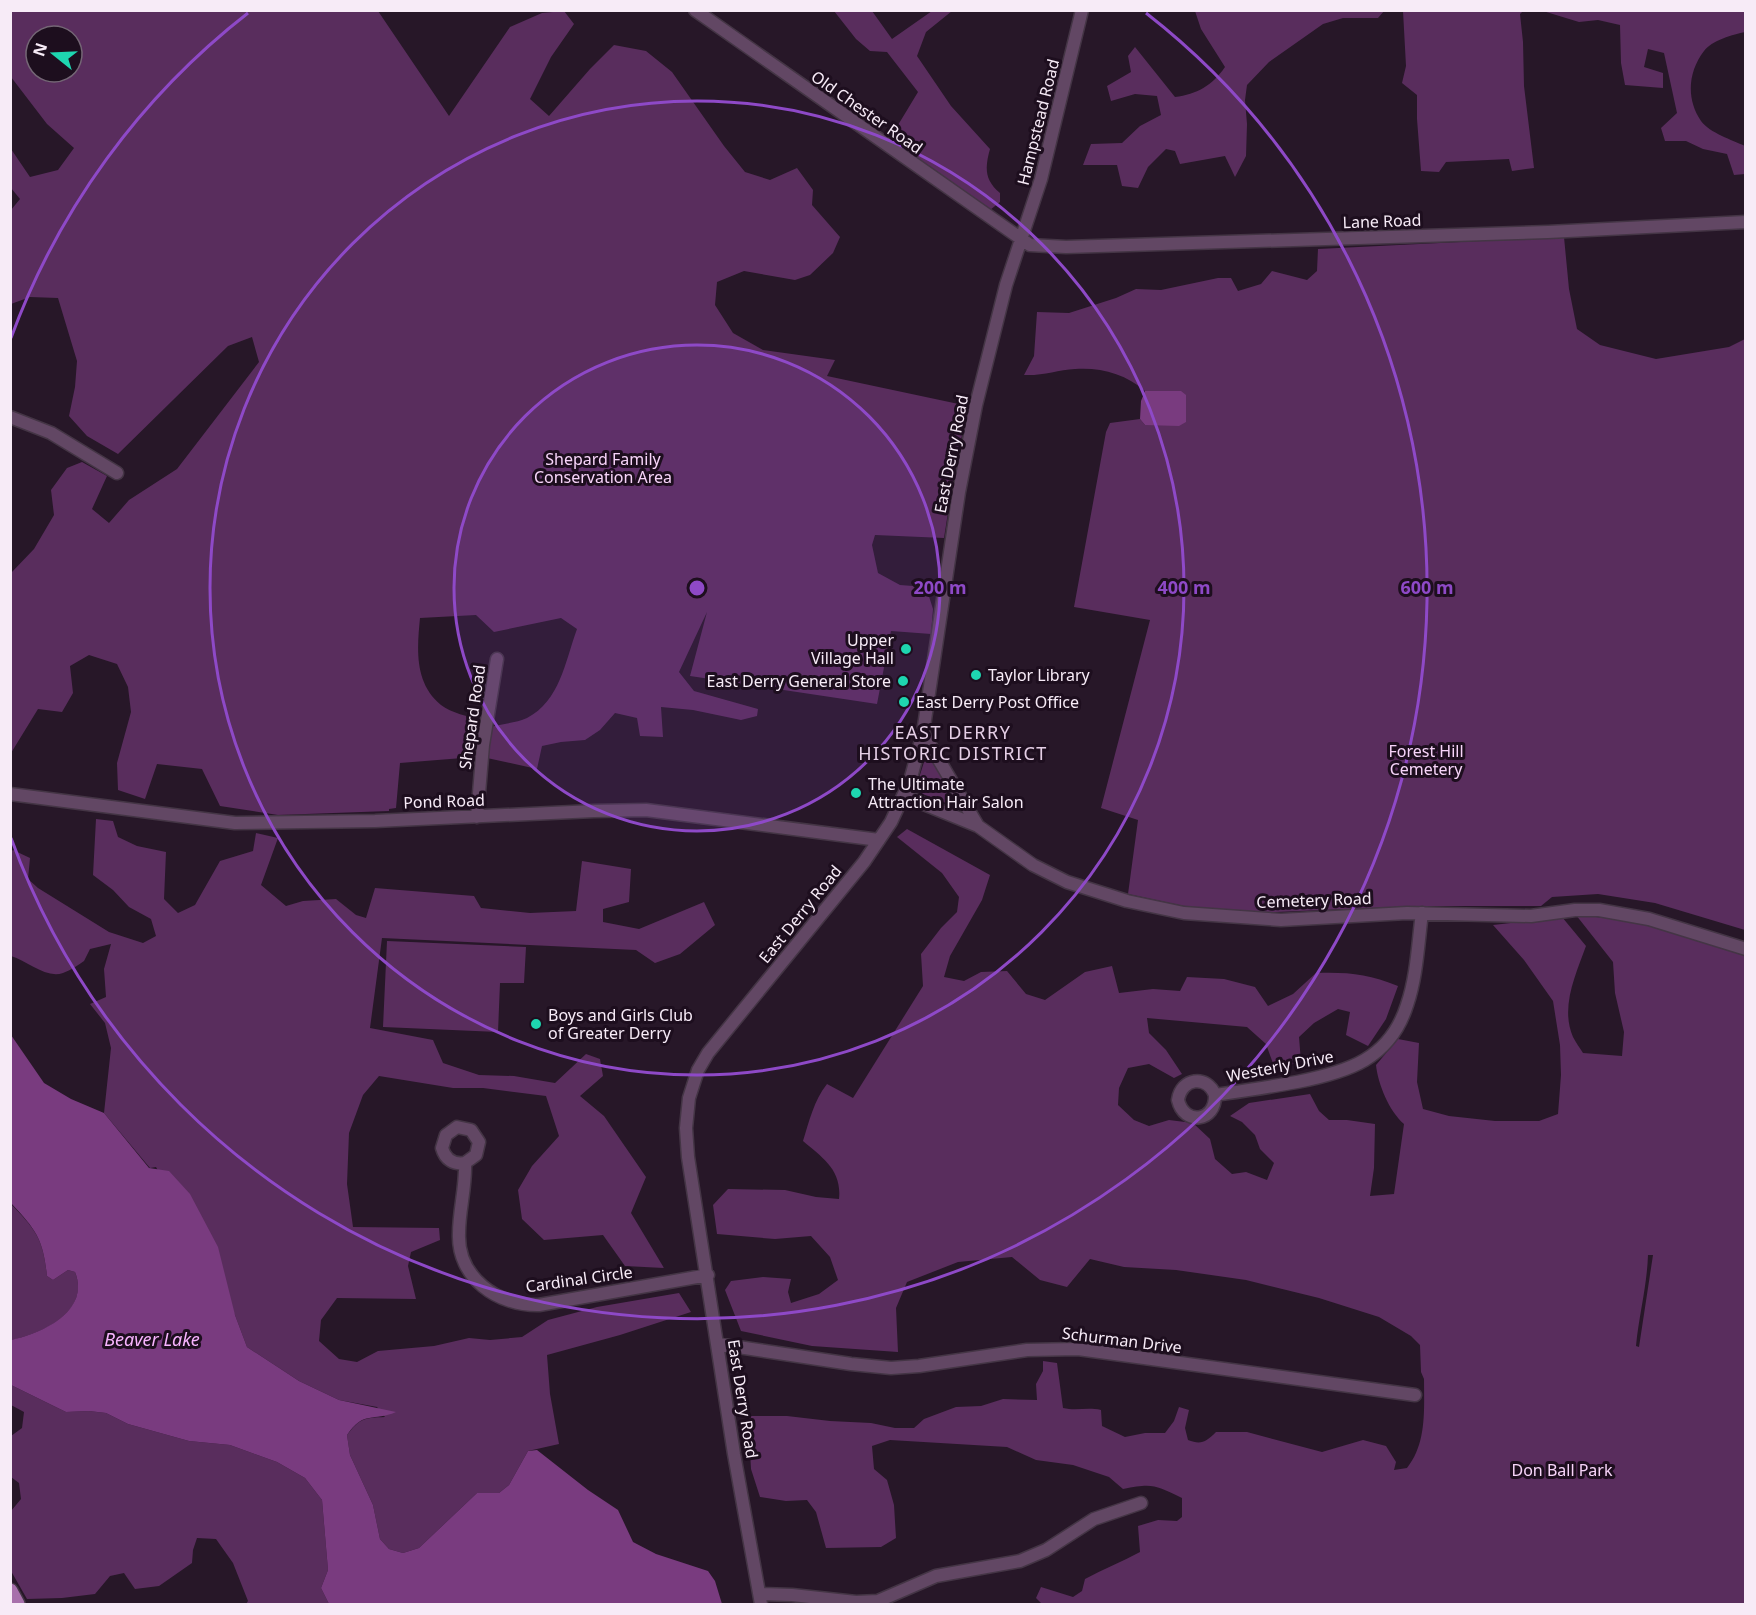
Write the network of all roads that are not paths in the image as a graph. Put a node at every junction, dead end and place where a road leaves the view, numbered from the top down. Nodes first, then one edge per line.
1 (695, 10) edge
2 (1082, 10) edge
3 (1746, 222) edge
4 (1021, 240) junction
5 (10, 417) edge
6 (117, 473) dead end
7 (497, 658) dead end
8 (923, 733) junction
9 (10, 795) edge
10 (904, 796) junction
11 (477, 817) junction
12 (978, 825) junction
13 (879, 840) junction
14 (1422, 913) junction
15 (1746, 949) edge
16 (1215, 1095) dead end
17 (465, 1163) dead end
18 (708, 1275) junction
19 (718, 1344) junction
20 (1415, 1395) dead end
21 (1142, 1503) dead end
22 (10, 1592) edge
23 (761, 1600) edge
24 (17, 1605) edge

1 - 4 street, Old Chester Road
2 - 4 street, Hampstead Road
3 - 4 street, Lane Road
4 - 8 street, East Derry Road
5 - 6 street
7 - 11 street, Shepard Road
8 - 10 street, East Derry Road
8 - 12 street
9 - 11 street, Pond Road
10 - 12 street, Cemetery Road
10 - 13 street, East Derry Road
11 - 13 street, Pond Road
12 - 14 street, Cemetery Road
13 - 18 street, East Derry Road
14 - 15 street, Cemetery Road
14 - 16 street, Westerly Drive
17 - 18 street, Cardinal Circle
18 - 19 street, East Derry Road
19 - 20 street, Schurman Drive
19 - 23 street, East Derry Road
21 - 23 street
22 - 24 main road

